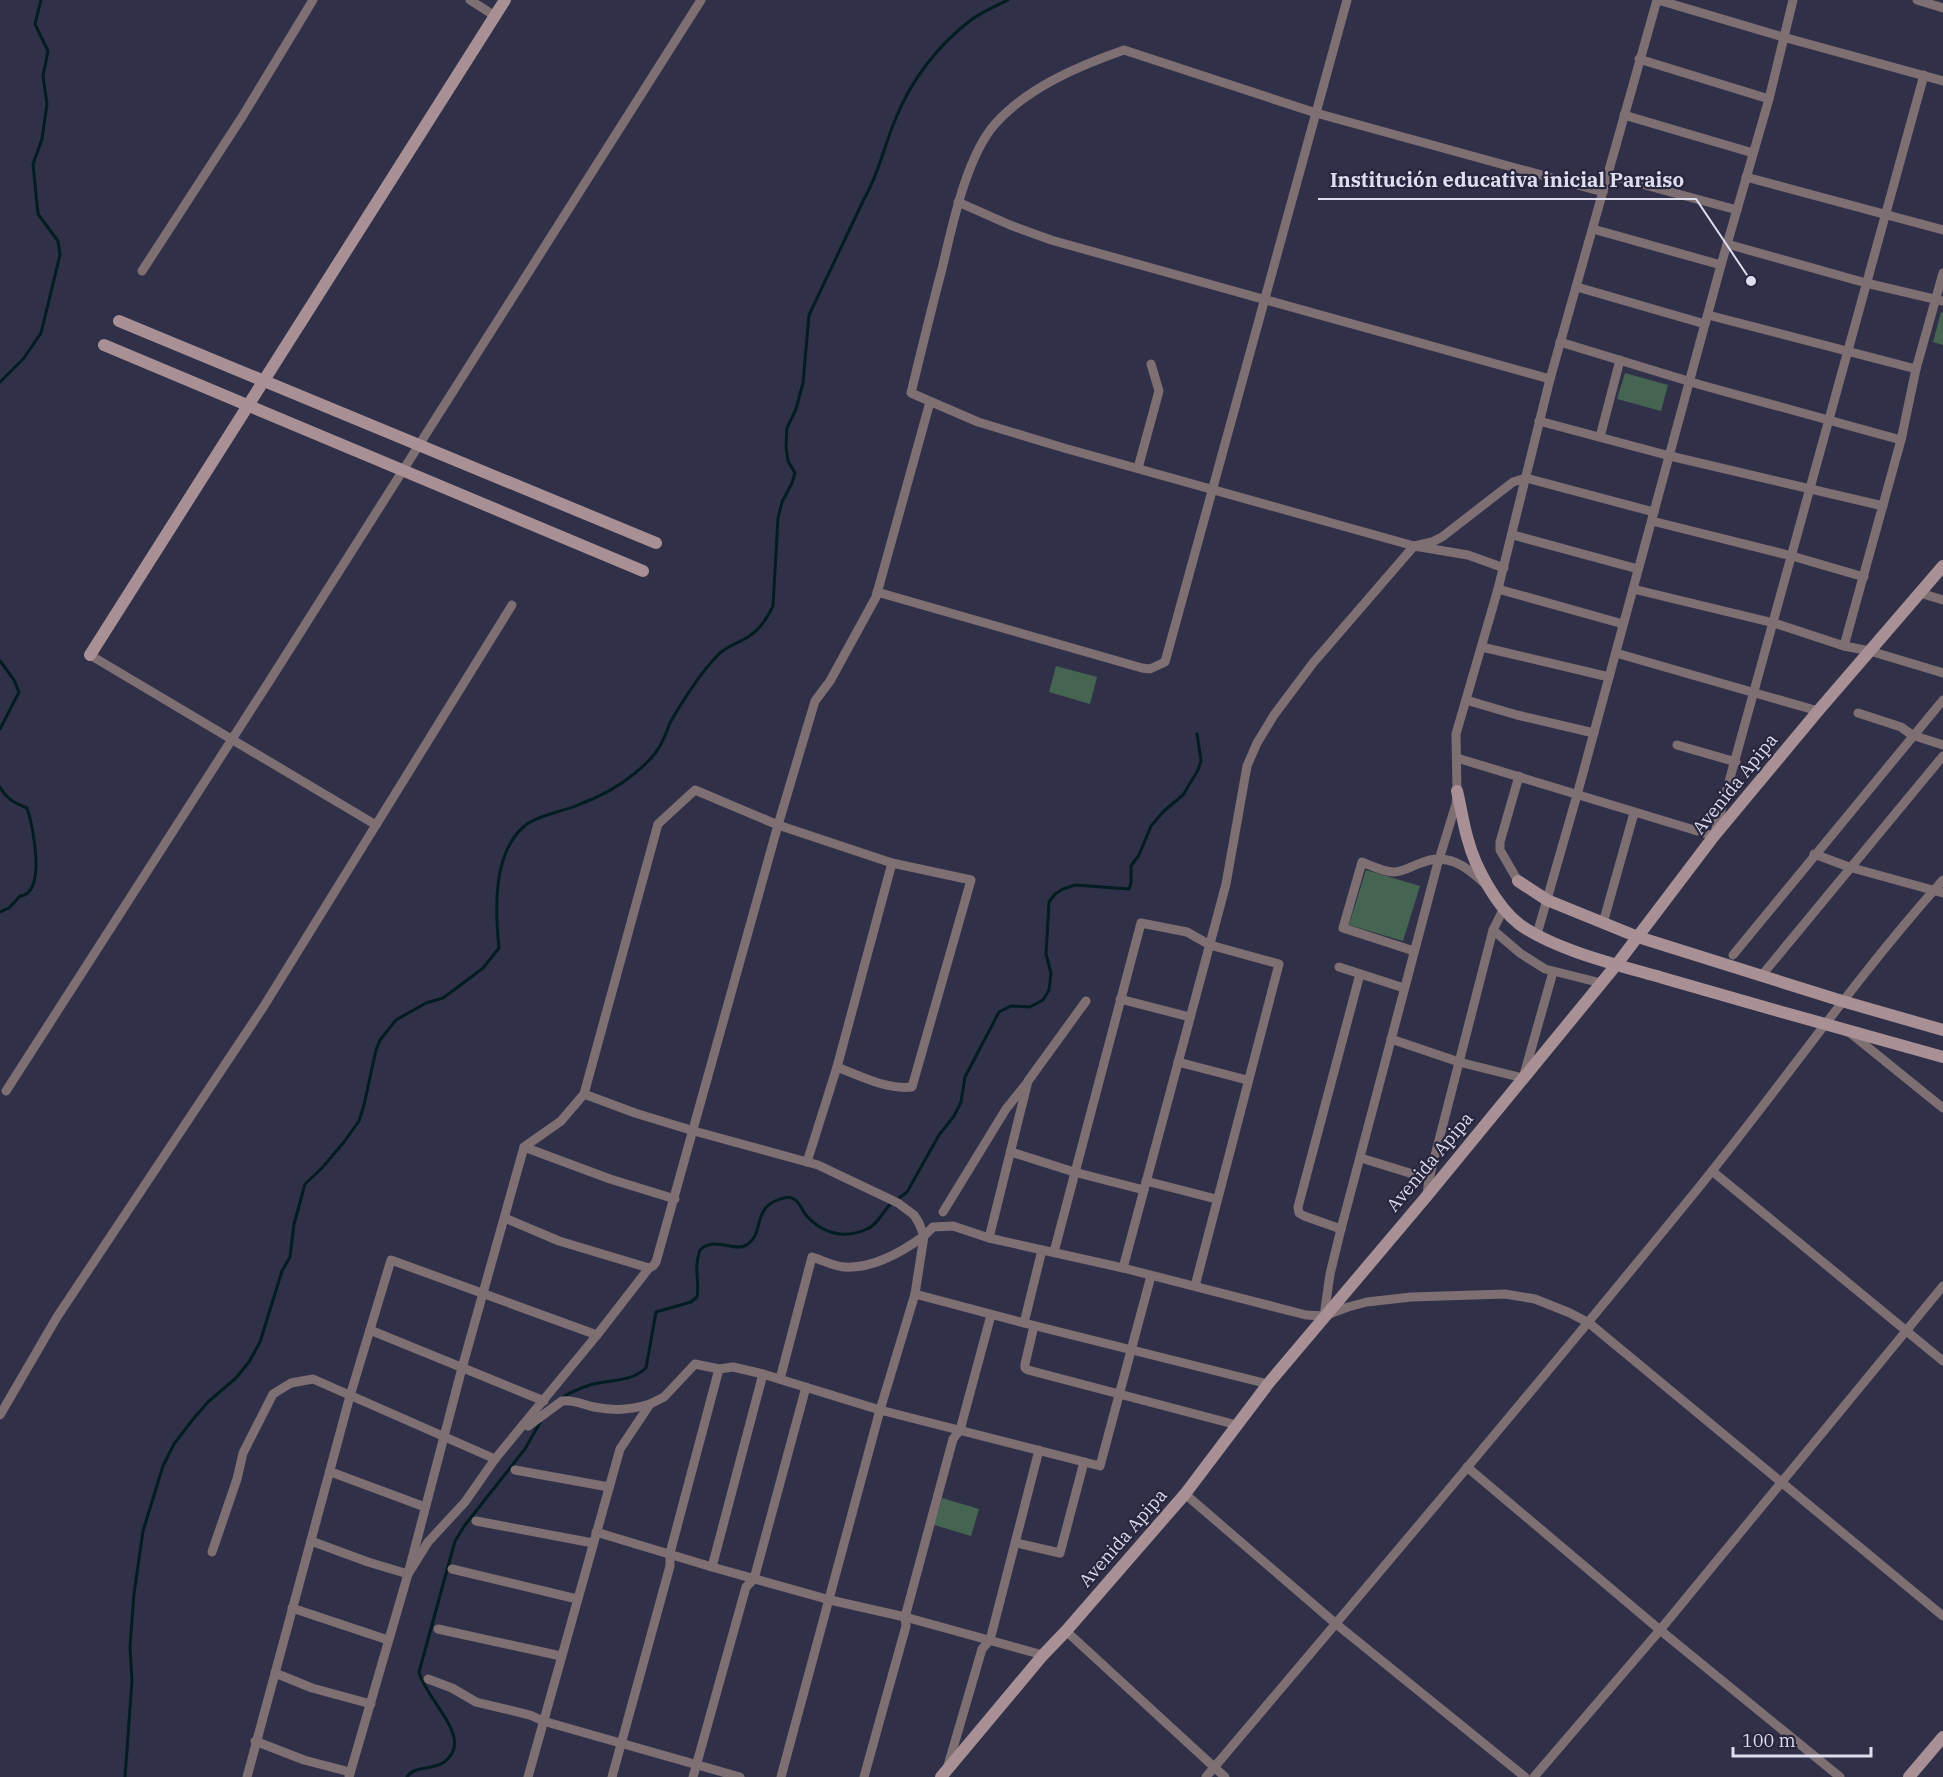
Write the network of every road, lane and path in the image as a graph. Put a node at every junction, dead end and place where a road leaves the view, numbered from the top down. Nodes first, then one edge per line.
1 (313, 0) edge
2 (470, 0) edge
3 (505, 0) edge
4 (701, 0) edge
5 (1347, 0) edge
6 (1657, 0) edge
7 (1793, 0) edge
8 (1917, 0) edge
9 (1943, 8) edge
10 (495, 16) junction
11 (1784, 38) junction
12 (1639, 59) junction
13 (1924, 75) junction
14 (1943, 81) edge
15 (1769, 99) junction
16 (1316, 112) junction
17 (1624, 114) junction
18 (1753, 153) junction
19 (1608, 175) junction
20 (1746, 177) junction
21 (1603, 192) junction
22 (958, 202) junction
23 (1737, 210) junction
24 (1886, 214) junction
25 (1593, 229) junction
26 (1943, 230) edge
27 (1727, 244) junction
28 (1721, 265) junction
29 (142, 271) dead end
30 (1943, 273) edge
31 (1866, 283) junction
32 (1577, 287) junction
33 (1265, 299) junction
34 (1939, 300) edge
35 (1706, 319) junction
36 (119, 321) dead end
37 (1560, 342) junction
38 (104, 345) dead end
39 (1849, 351) junction
40 (1620, 360) junction
41 (1150, 364) dead end
42 (1916, 369) junction
43 (1550, 379) junction
44 (264, 381) junction
45 (1689, 381) junction
46 (930, 402) junction
47 (248, 405) junction
48 (1539, 421) junction
49 (1830, 422) junction
50 (1600, 437) junction
51 (1901, 440) junction
52 (419, 445) junction
53 (1670, 456) junction
54 (1138, 468) junction
55 (403, 470) junction
56 (1526, 478) junction
57 (1212, 488) junction
58 (1810, 490) junction
59 (1883, 506) junction
60 (1653, 517) junction
61 (1513, 535) junction
62 (656, 543) dead end
63 (1414, 546) junction
64 (1792, 556) junction
65 (1943, 566) edge
66 (1504, 568) junction
67 (1638, 569) junction
68 (643, 571) dead end
69 (1864, 577) junction
70 (1498, 589) junction
71 (1633, 589) junction
72 (877, 592) junction
73 (1920, 593) junction
74 (1943, 600) edge
75 (512, 604) dead end
76 (1774, 623) junction
77 (1623, 624) junction
78 (1844, 646) junction
79 (1482, 647) junction
80 (1870, 651) junction
81 (1616, 653) junction
82 (90, 655) joint
83 (1943, 673) edge
84 (1609, 677) junction
85 (1754, 693) junction
86 (1466, 700) junction
87 (1943, 700) edge
88 (1818, 711) junction
89 (1858, 714) dead end
90 (1594, 733) junction
91 (1912, 735) junction
92 (231, 741) junction
93 (1677, 745) dead end
94 (1943, 746) edge
95 (1943, 756) edge
96 (1457, 758) junction
97 (1736, 762) junction
98 (1519, 776) junction
99 (1458, 791) junction
100 (1577, 795) junction
101 (1634, 813) junction
102 (376, 825) junction
103 (778, 825) junction
104 (1714, 836) junction
105 (1814, 854) junction
106 (1440, 859) junction
107 (892, 863) junction
108 (1849, 867) junction
109 (1943, 880) edge
110 (1518, 881) joint
111 (1491, 888) junction
112 (1938, 892) edge
113 (1547, 900) junction
114 (1503, 908) junction
115 (1603, 923) junction
116 (1493, 930) junction
117 (1537, 934) junction
118 (1638, 937) junction
119 (1210, 945) junction
120 (1414, 951) junction
121 (1733, 955) dead end
122 (1617, 964) junction
123 (1339, 967) dead end
124 (1553, 972) junction
125 (1360, 974) junction
126 (1762, 975) junction
127 (1601, 982) junction
128 (1404, 988) junction
129 (1120, 999) junction
130 (1086, 1001) dead end
131 (1842, 1001) junction
132 (1190, 1017) junction
133 (1824, 1025) junction
134 (1847, 1030) junction
135 (1943, 1030) edge
136 (1391, 1039) junction
137 (1943, 1057) edge
138 (1178, 1062) junction
139 (1459, 1062) junction
140 (837, 1067) junction
141 (1523, 1078) junction
142 (1247, 1080) junction
143 (1028, 1081) junction
144 (6, 1091) dead end
145 (584, 1094) junction
146 (1943, 1108) edge
147 (694, 1131) junction
148 (524, 1147) junction
149 (1011, 1152) junction
150 (1361, 1158) junction
151 (807, 1162) junction
152 (1074, 1172) junction
153 (1712, 1172) junction
154 (1429, 1179) junction
155 (1145, 1185) junction
156 (1426, 1197) junction
157 (675, 1199) junction
158 (1216, 1199) junction
159 (943, 1212) dead end
160 (505, 1218) junction
161 (1341, 1229) junction
162 (924, 1236) junction
163 (988, 1238) junction
164 (1042, 1250) junction
165 (1054, 1252) junction
166 (649, 1268) junction
167 (1124, 1268) junction
168 (1151, 1275) junction
169 (1195, 1286) junction
170 (1943, 1286) edge
171 (483, 1293) junction
172 (915, 1294) junction
173 (992, 1315) junction
174 (1324, 1316) junction
175 (1024, 1323) junction
176 (1589, 1323) junction
177 (1034, 1326) junction
178 (370, 1330) junction
179 (1906, 1330) junction
180 (597, 1335) junction
181 (1131, 1348) junction
182 (1943, 1361) edge
183 (462, 1368) junction
184 (719, 1368) junction
185 (764, 1374) junction
186 (780, 1379) junction
187 (1268, 1384) junction
188 (806, 1387) junction
189 (1120, 1393) junction
190 (350, 1396) junction
191 (544, 1401) junction
192 (650, 1404) junction
193 (880, 1410) junction
194 (0, 1415) edge
195 (1238, 1425) junction
196 (960, 1430) junction
197 (516, 1435) junction
198 (444, 1436) junction
199 (1039, 1450) junction
200 (495, 1459) junction
201 (1084, 1462) junction
202 (1467, 1467) junction
203 (515, 1470) dead end
204 (331, 1472) junction
205 (1780, 1482) junction
206 (609, 1487) junction
207 (1185, 1494) junction
208 (425, 1507) junction
209 (476, 1521) dead end
210 (596, 1532) junction
211 (311, 1541) junction
212 (593, 1543) junction
213 (1016, 1543) junction
214 (212, 1552) dead end
215 (670, 1553) junction
216 (712, 1567) junction
217 (452, 1569) dead end
218 (408, 1574) junction
219 (754, 1579) junction
220 (577, 1599) junction
221 (830, 1600) junction
222 (292, 1608) junction
223 (1943, 1616) edge
224 (905, 1617) junction
225 (1335, 1623) junction
226 (438, 1629) dead end
227 (1660, 1630) junction
228 (1066, 1631) junction
229 (388, 1640) junction
230 (990, 1640) junction
231 (1042, 1655) junction
232 (561, 1656) junction
233 (275, 1673) junction
234 (428, 1679) dead end
235 (371, 1704) junction
236 (543, 1721) junction
237 (1943, 1737) edge
238 (255, 1742) junction
239 (621, 1744) junction
240 (696, 1765) junction
241 (1214, 1767) junction
242 (943, 1774) edge
243 (349, 1775) edge
244 (247, 1777) edge
245 (528, 1777) edge
246 (612, 1777) edge
247 (693, 1777) edge
248 (740, 1777) edge
249 (781, 1777) edge
250 (864, 1777) edge
251 (1206, 1777) edge
252 (1225, 1777) edge
253 (1525, 1777) edge
254 (1534, 1777) edge
255 (1840, 1777) edge
256 (1909, 1777) edge

1 - 29 street
2 - 10 street
3 - 10 street
4 - 52 street
5 - 16 street
6 - 11 street
6 - 12 street
7 - 11 street
8 - 9 street
10 - 44 street
11 - 13 street
11 - 15 street
12 - 15 street
12 - 17 street
13 - 14 street
13 - 24 street
15 - 18 street
16 - 21 street
16 - 22 street
16 - 33 street
17 - 18 street
17 - 19 street
18 - 20 street
19 - 21 street
19 - 23 street
20 - 23 street
20 - 24 street
21 - 25 street
22 - 33 street
22 - 46 street
23 - 27 street
24 - 26 street
24 - 31 street
25 - 28 street
25 - 32 street
27 - 28 street
27 - 31 street
28 - 35 street
30 - 34 street
31 - 34 street
31 - 39 street
32 - 35 street
32 - 37 street
33 - 43 street
33 - 57 street
34 - 42 street
35 - 39 street
35 - 45 street
36 - 44 street
37 - 40 street
37 - 43 street
38 - 47 street
39 - 42 street
39 - 49 street
40 - 45 street
40 - 50 street
41 - 54 street
42 - 51 street
43 - 48 street
44 - 47 street
44 - 52 street
45 - 49 street
45 - 53 street
46 - 54 street
46 - 72 street
47 - 55 street
47 - 82 street
48 - 50 street
48 - 56 street
49 - 51 street
49 - 58 street
50 - 53 street
51 - 59 street
52 - 55 street
52 - 62 street
53 - 58 street
53 - 60 street
54 - 57 street
55 - 68 street
55 - 92 street
56 - 60 street
56 - 61 street
56 - 63 street
57 - 63 street
57 - 72 street
58 - 59 street
58 - 64 street
59 - 69 street
60 - 64 street
60 - 67 street
61 - 66 street
61 - 67 street
63 - 66 street
63 - 119 street
64 - 69 street
64 - 76 street
65 - 73 street, Avenida Apipa
66 - 70 street
67 - 71 street
69 - 78 street
70 - 77 street
70 - 79 street
71 - 76 street
71 - 77 street
72 - 103 street
73 - 74 street
73 - 80 street, Avenida Apipa
75 - 102 street
76 - 78 street
76 - 85 street
77 - 81 street
78 - 80 street
79 - 84 street
79 - 86 street
80 - 83 street
80 - 88 street, Avenida Apipa
81 - 84 street
81 - 85 street
82 - 92 street
84 - 90 street
85 - 88 street
85 - 97 street
86 - 90 street
86 - 96 street
87 - 91 street
88 - 104 street, Avenida Apipa
89 - 91 street
90 - 100 street
91 - 94 street
91 - 105 street
92 - 102 street
92 - 144 street
93 - 97 street
95 - 108 street
96 - 98 street
96 - 99 street
97 - 104 street
98 - 100 street
98 - 110 street
99 - 106 street
99 - 111 street
100 - 101 street
100 - 113 street
101 - 104 street
101 - 115 street
102 - 194 street
103 - 107 street
103 - 145 street
103 - 147 street
104 - 118 street, Avenida Apipa
105 - 108 street
105 - 121 street
106 - 111 street
106 - 120 street
106 - 120 street
107 - 140 street
107 - 140 street
108 - 112 street
108 - 126 street
109 - 112 street
110 - 113 street
111 - 114 street
112 - 131 street
113 - 115 street
113 - 117 street
114 - 116 street
114 - 117 street
115 - 118 street
116 - 124 street
116 - 139 street
117 - 122 street
118 - 122 street, Avenida Apipa
118 - 126 street
119 - 129 street
119 - 132 street
119 - 142 street
120 - 128 street
122 - 127 street, Avenida Apipa
122 - 133 street
123 - 125 street
124 - 127 street
124 - 141 street
125 - 128 street
125 - 161 street
126 - 131 street
127 - 141 street, Avenida Apipa
128 - 136 street
129 - 132 street
129 - 152 street
130 - 143 street
131 - 133 street
131 - 135 street
132 - 138 street
133 - 134 street
133 - 153 street
134 - 137 street
134 - 146 street
136 - 139 street
136 - 150 street
138 - 142 street
138 - 155 street
139 - 141 street
139 - 154 street
140 - 151 street
141 - 156 street, Avenida Apipa
142 - 158 street
143 - 149 street
143 - 159 street
145 - 147 street
145 - 148 street
147 - 151 street
147 - 157 street
148 - 157 street
148 - 160 street
149 - 152 street
149 - 163 street
150 - 154 street
150 - 161 street
151 - 162 street
152 - 155 street
152 - 165 street
153 - 176 street
153 - 179 street
154 - 156 street
155 - 158 street
155 - 167 street
156 - 174 street, Avenida Apipa
157 - 166 street
158 - 169 street
160 - 166 street
160 - 171 street
161 - 174 street
162 - 163 street
162 - 172 street
162 - 186 street
163 - 164 street
164 - 165 street
164 - 175 street
165 - 167 street
166 - 180 street
167 - 168 street
168 - 169 street
168 - 181 street
169 - 174 street
170 - 179 street
171 - 178 street
171 - 180 street
171 - 183 street
172 - 173 street
172 - 193 street
173 - 175 street
173 - 196 street
174 - 176 street
174 - 187 street, Avenida Apipa
175 - 177 street
176 - 202 street
176 - 205 street
177 - 181 street
177 - 189 street
178 - 183 street
178 - 190 street
179 - 182 street
179 - 205 street
180 - 191 street
181 - 187 street
181 - 189 street
183 - 191 street
183 - 198 street
184 - 185 street
184 - 192 street
184 - 215 street
185 - 186 street
185 - 216 street
186 - 188 street
187 - 195 street, Avenida Apipa
188 - 193 street
188 - 219 street
189 - 195 street
189 - 201 street
190 - 198 street
190 - 204 street
190 - 214 street
191 - 197 street
192 - 197 street
192 - 206 street
193 - 196 street
193 - 221 street
195 - 207 street, Avenida Apipa
196 - 199 street
196 - 224 street
197 - 200 street
198 - 200 street
198 - 208 street
199 - 201 street
199 - 213 street
200 - 218 street
201 - 213 street
202 - 225 street
202 - 227 street
203 - 206 street
204 - 208 street
204 - 211 street
205 - 223 street
205 - 227 street
206 - 210 street
207 - 225 street
207 - 228 street, Avenida Apipa
208 - 218 street
209 - 212 street
210 - 212 street
210 - 215 street
211 - 218 street
211 - 222 street
212 - 220 street
213 - 230 street
215 - 216 street
215 - 239 street
216 - 219 street
217 - 220 street
218 - 229 street
219 - 221 street
219 - 240 street
220 - 232 street
221 - 224 street
221 - 249 street
222 - 229 street
222 - 233 street
224 - 230 street
224 - 250 street
225 - 241 street
225 - 253 street
226 - 232 street
227 - 254 street
227 - 255 street
228 - 231 street, Avenida Apipa
228 - 241 street
229 - 235 street
230 - 231 street
230 - 242 street
231 - 242 street, Avenida Apipa
232 - 236 street
233 - 235 street
233 - 238 street
234 - 236 street
235 - 243 street
236 - 239 street
236 - 245 street
237 - 256 street
238 - 243 street
238 - 244 street
239 - 240 street
239 - 246 street
240 - 247 street
240 - 248 street
241 - 251 street
241 - 252 street

